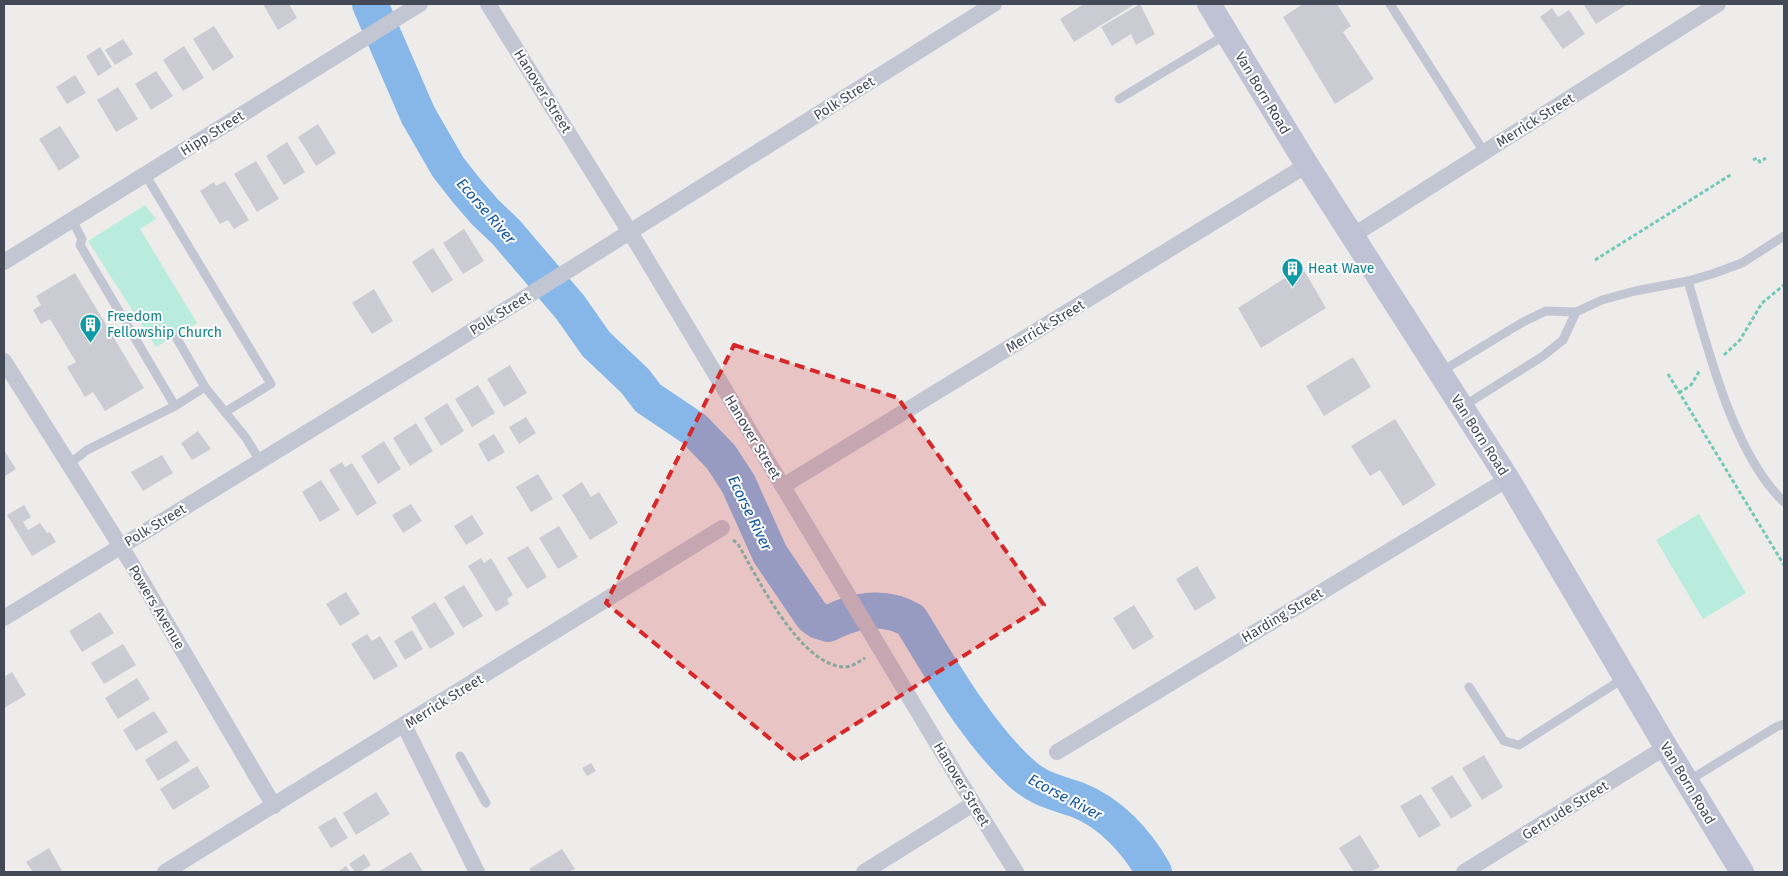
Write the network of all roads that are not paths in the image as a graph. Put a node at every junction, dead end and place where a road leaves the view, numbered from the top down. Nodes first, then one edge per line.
1 (488, 4) edge
2 (994, 4) edge
3 (1209, 4) edge
4 (1390, 4) edge
5 (1718, 4) edge
6 (416, 6) edge
7 (1228, 34) junction
8 (1119, 99) dead end
9 (1484, 152) junction
10 (1307, 165) junction
11 (145, 174) junction
12 (72, 220) junction
13 (630, 232) junction
14 (1352, 236) junction
15 (1784, 236) edge
16 (4, 262) edge
17 (1688, 281) junction
18 (1576, 312) junction
19 (176, 336) dead end
20 (4, 361) edge
21 (1439, 373) junction
22 (205, 387) junction
23 (175, 406) junction
24 (1462, 408) junction
25 (225, 412) junction
26 (260, 461) junction
27 (69, 464) junction
28 (1508, 479) junction
29 (783, 486) junction
30 (1784, 502) edge
31 (721, 529) road end
32 (121, 546) junction
33 (4, 618) edge
34 (1625, 678) junction
35 (1469, 687) dead end
36 (1784, 724) edge
37 (404, 725) junction
38 (1666, 747) junction
39 (1057, 752) dead end
40 (460, 756) dead end
41 (1687, 782) junction
42 (486, 803) dead end
43 (974, 804) junction
44 (274, 806) junction
45 (165, 872) edge
46 (477, 872) edge
47 (864, 872) edge
48 (1016, 872) edge
49 (1464, 872) edge
50 (1742, 872) edge

1 - 13 street, Hanover Street
2 - 13 street, Polk Street
3 - 7 main road, Van Born Road
4 - 9 lane
5 - 9 street, Merrick Street
6 - 11 street, Hipp Street
7 - 8 lane
7 - 10 main road, Van Born Road
9 - 14 street, Merrick Street
10 - 14 main road, Van Born Road
10 - 29 street, Merrick Street
11 - 12 street, Hipp Street
11 - 25 lane
12 - 16 street, Hipp Street
12 - 23 lane
13 - 26 street, Polk Street
13 - 29 street, Hanover Street
14 - 21 main road, Van Born Road
15 - 17 lane
17 - 18 lane
17 - 30 lane
18 - 21 lane
18 - 24 lane
19 - 22 lane
20 - 27 street, Powers Avenue
21 - 24 main road, Van Born Road
22 - 23 lane
22 - 25 lane
23 - 27 lane
24 - 28 main road, Van Born Road
25 - 26 lane
26 - 32 street, Polk Street
27 - 32 street, Powers Avenue
28 - 34 main road, Van Born Road
28 - 39 street, Harding Street
29 - 43 street, Hanover Street
31 - 37 street, Merrick Street
32 - 33 street, Polk Street
32 - 44 street, Powers Avenue
34 - 35 lane
34 - 38 main road, Van Born Road
36 - 41 lane
37 - 44 street, Merrick Street
37 - 46 street
38 - 41 main road, Van Born Road
38 - 49 street, Gertrude Street
40 - 42 lane
41 - 50 main road, Van Born Road
43 - 47 street
43 - 48 street, Hanover Street
44 - 45 street, Merrick Street

